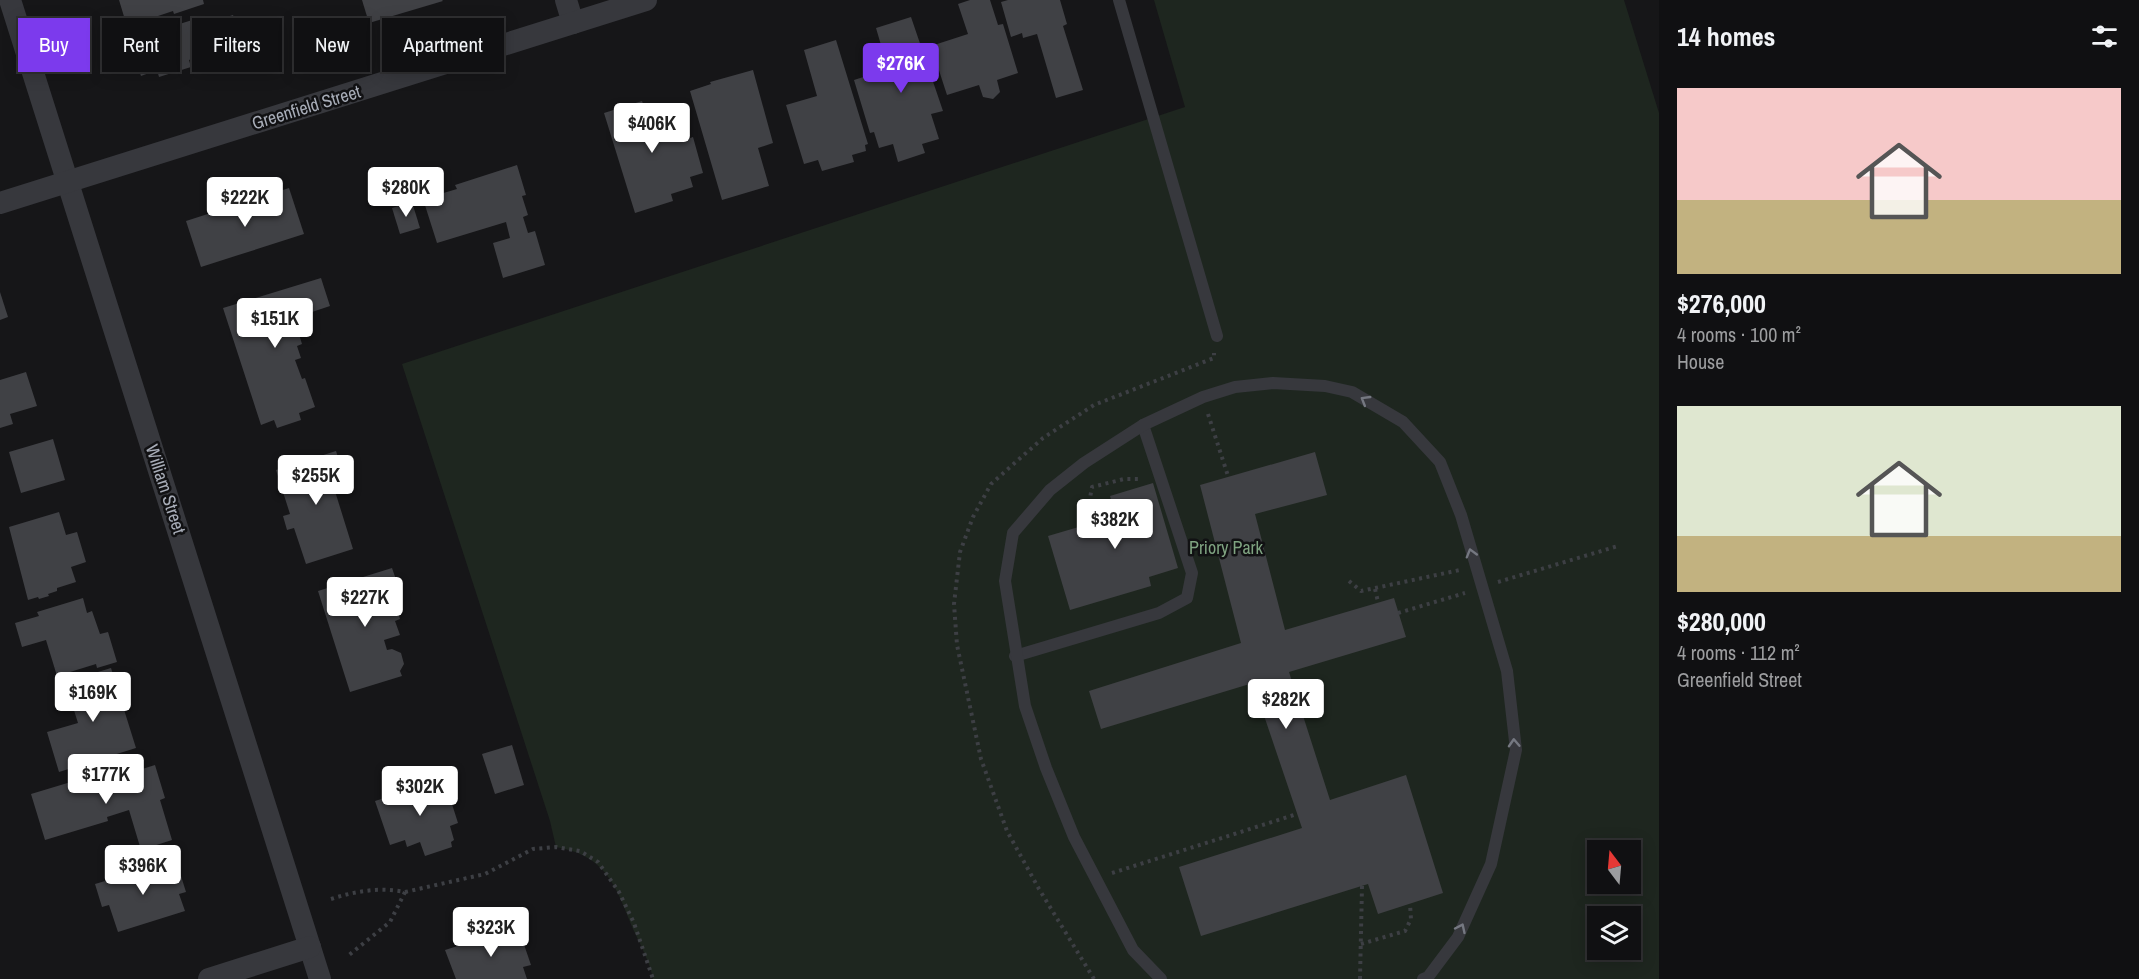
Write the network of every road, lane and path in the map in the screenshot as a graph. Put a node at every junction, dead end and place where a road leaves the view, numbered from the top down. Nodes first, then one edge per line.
1 (10, 0) edge
2 (566, 0) edge
3 (646, 0) edge
4 (1119, 0) edge
5 (573, 23) junction
6 (69, 182) junction
7 (0, 203) edge
8 (1217, 336) joint
9 (1203, 397) junction
10 (1143, 425) junction
11 (1160, 476) junction
12 (1228, 476) dead end
13 (1085, 525) dead end
14 (1618, 546) dead end
15 (1475, 566) junction
16 (1349, 581) dead end
17 (1481, 588) junction
18 (1375, 589) junction
19 (1378, 602) dead end
20 (1398, 613) dead end
21 (1015, 656) junction
22 (1297, 814) dead end
23 (1095, 878) junction
24 (1362, 886) dead end
25 (405, 892) junction
26 (331, 899) dead end
27 (1410, 904) dead end
28 (1361, 944) junction
29 (310, 947) junction
30 (348, 955) dead end
31 (1427, 978) edge
32 (209, 979) edge
33 (320, 979) edge
34 (653, 979) edge
35 (1094, 979) edge
36 (1161, 979) edge
37 (1360, 979) edge

1 - 6 street, William Street
2 - 5 street
3 - 5 street, Greenfield Street
4 - 8 lane
5 - 6 street, Greenfield Street
6 - 7 street, Greenfield Street
6 - 29 street, William Street
8 - 35 path
9 - 10 lane
9 - 12 path
15 -> 9 lane
10 - 11 lane
10 - 21 lane
11 - 13 path
11 - 21 lane
14 - 17 path
15 - 17 lane
15 - 18 path
16 - 18 path
17 - 20 path
31 -> 17 lane
18 - 19 path
21 - 23 lane
22 - 23 path
23 - 36 lane
24 - 28 path
25 - 26 path
25 - 30 path
25 - 34 path
27 - 28 path
28 - 37 path
29 - 32 street
29 - 33 street, William Street

